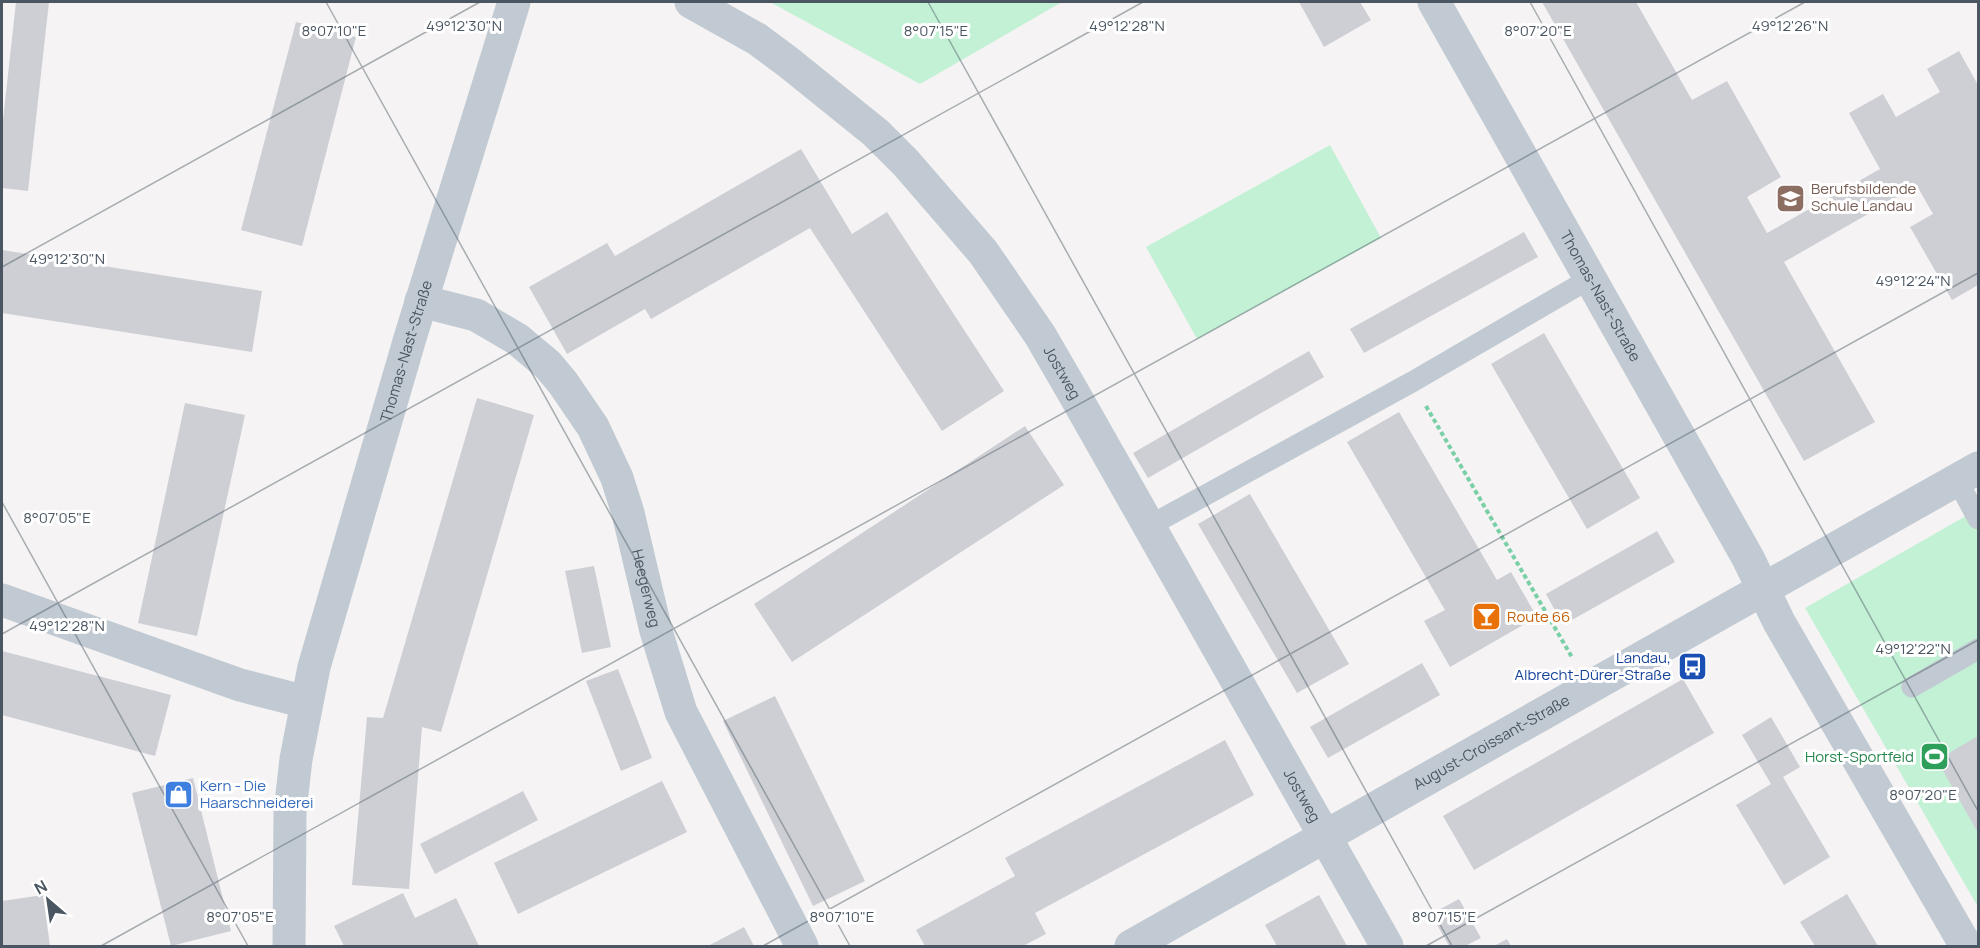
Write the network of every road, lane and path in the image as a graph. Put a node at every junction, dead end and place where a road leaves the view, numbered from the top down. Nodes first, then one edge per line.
1 (514, 2) edge
2 (691, 2) edge
3 (1434, 2) edge
4 (1591, 278) junction
5 (421, 301) junction
6 (1412, 382) junction
7 (1968, 474) edge
8 (1978, 519) edge
9 (1149, 526) junction
10 (1763, 591) junction
11 (2, 600) edge
12 (1978, 649) edge
13 (1912, 687) dead end
14 (1590, 688) junction
15 (306, 702) junction
16 (1326, 836) junction
17 (289, 946) edge
18 (802, 946) edge
19 (1131, 946) edge
20 (1387, 946) edge
21 (1966, 946) edge

1 - 5 street, Thomas-Nast-Straße
2 - 9 street, Jostweg
3 - 4 street, Thomas-Nast-Straße
4 - 6 lane
4 - 10 street, Thomas-Nast-Straße
5 - 15 street, Thomas-Nast-Straße
5 - 18 street, Heegerweg
6 - 9 lane
6 - 14 path
7 - 8 lane
7 - 10 street, August-Croissant-Straße
9 - 16 street, Jostweg
10 - 14 street, August-Croissant-Straße
10 - 21 street, Thomas-Nast-Straße
11 - 15 street
12 - 13 lane
14 - 16 street, August-Croissant-Straße
15 - 17 street, Thomas-Nast-Straße
16 - 19 street, August-Croissant-Straße
16 - 20 street, Jostweg

